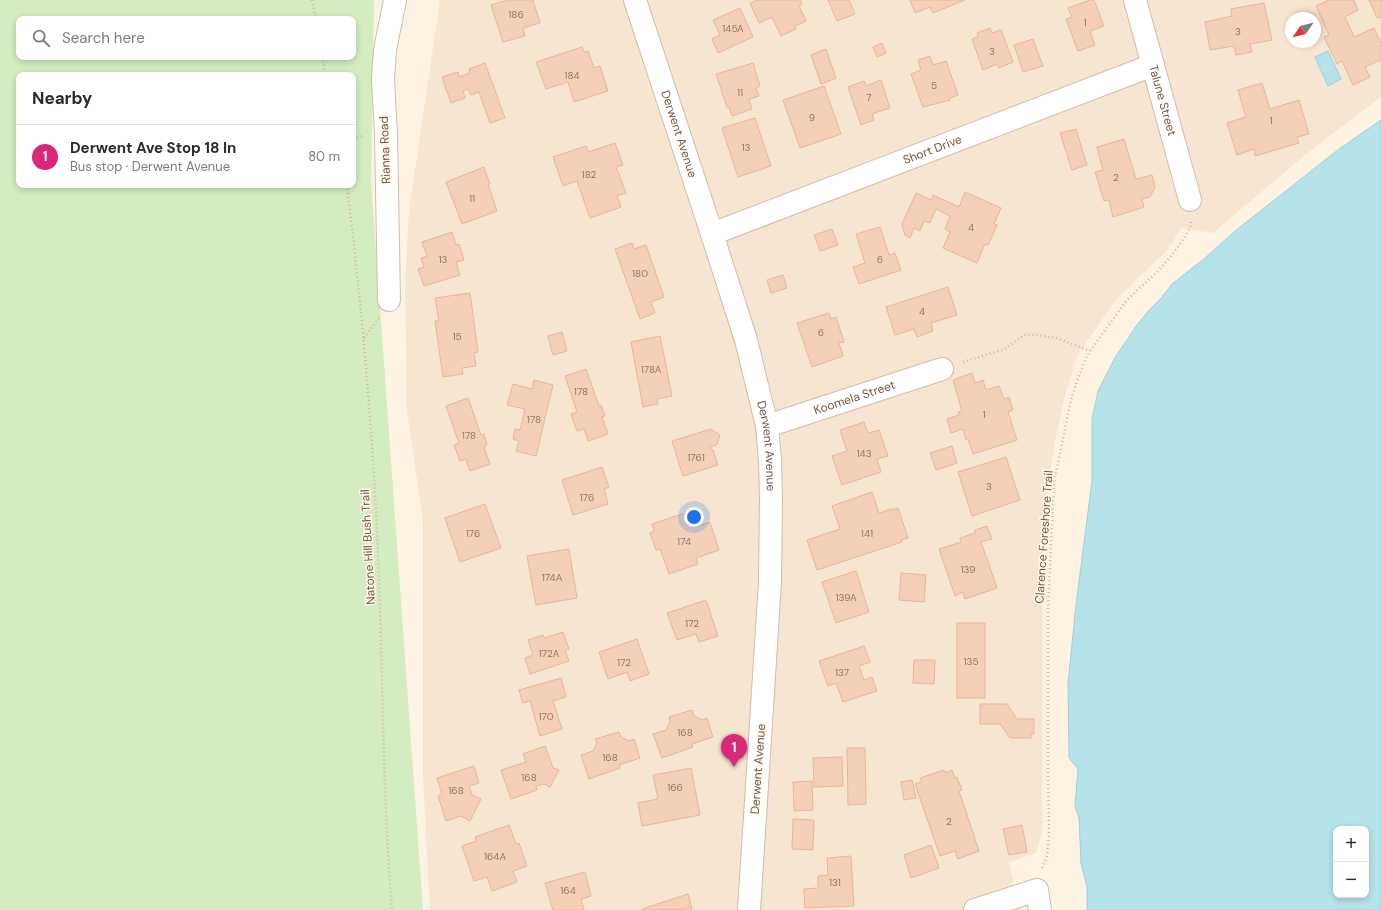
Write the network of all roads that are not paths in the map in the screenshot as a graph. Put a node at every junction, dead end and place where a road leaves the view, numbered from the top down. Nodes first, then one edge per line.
1 (395, 0) edge
2 (635, 0) edge
3 (1135, 0) edge
4 (1153, 64) junction
5 (1190, 200) road end
6 (712, 234) junction
7 (388, 300) dead end
8 (942, 369) road end
9 (767, 426) junction
10 (1039, 900) edge
11 (749, 910) edge
12 (974, 910) edge

1 - 7 street, Rianna Road
2 - 6 street, Derwent Avenue
3 - 4 street, Talune Street
4 - 5 street, Talune Street
4 - 6 street, Short Drive
6 - 9 street, Derwent Avenue
8 - 9 street, Koomela Street
9 - 11 street, Derwent Avenue
10 - 12 street

